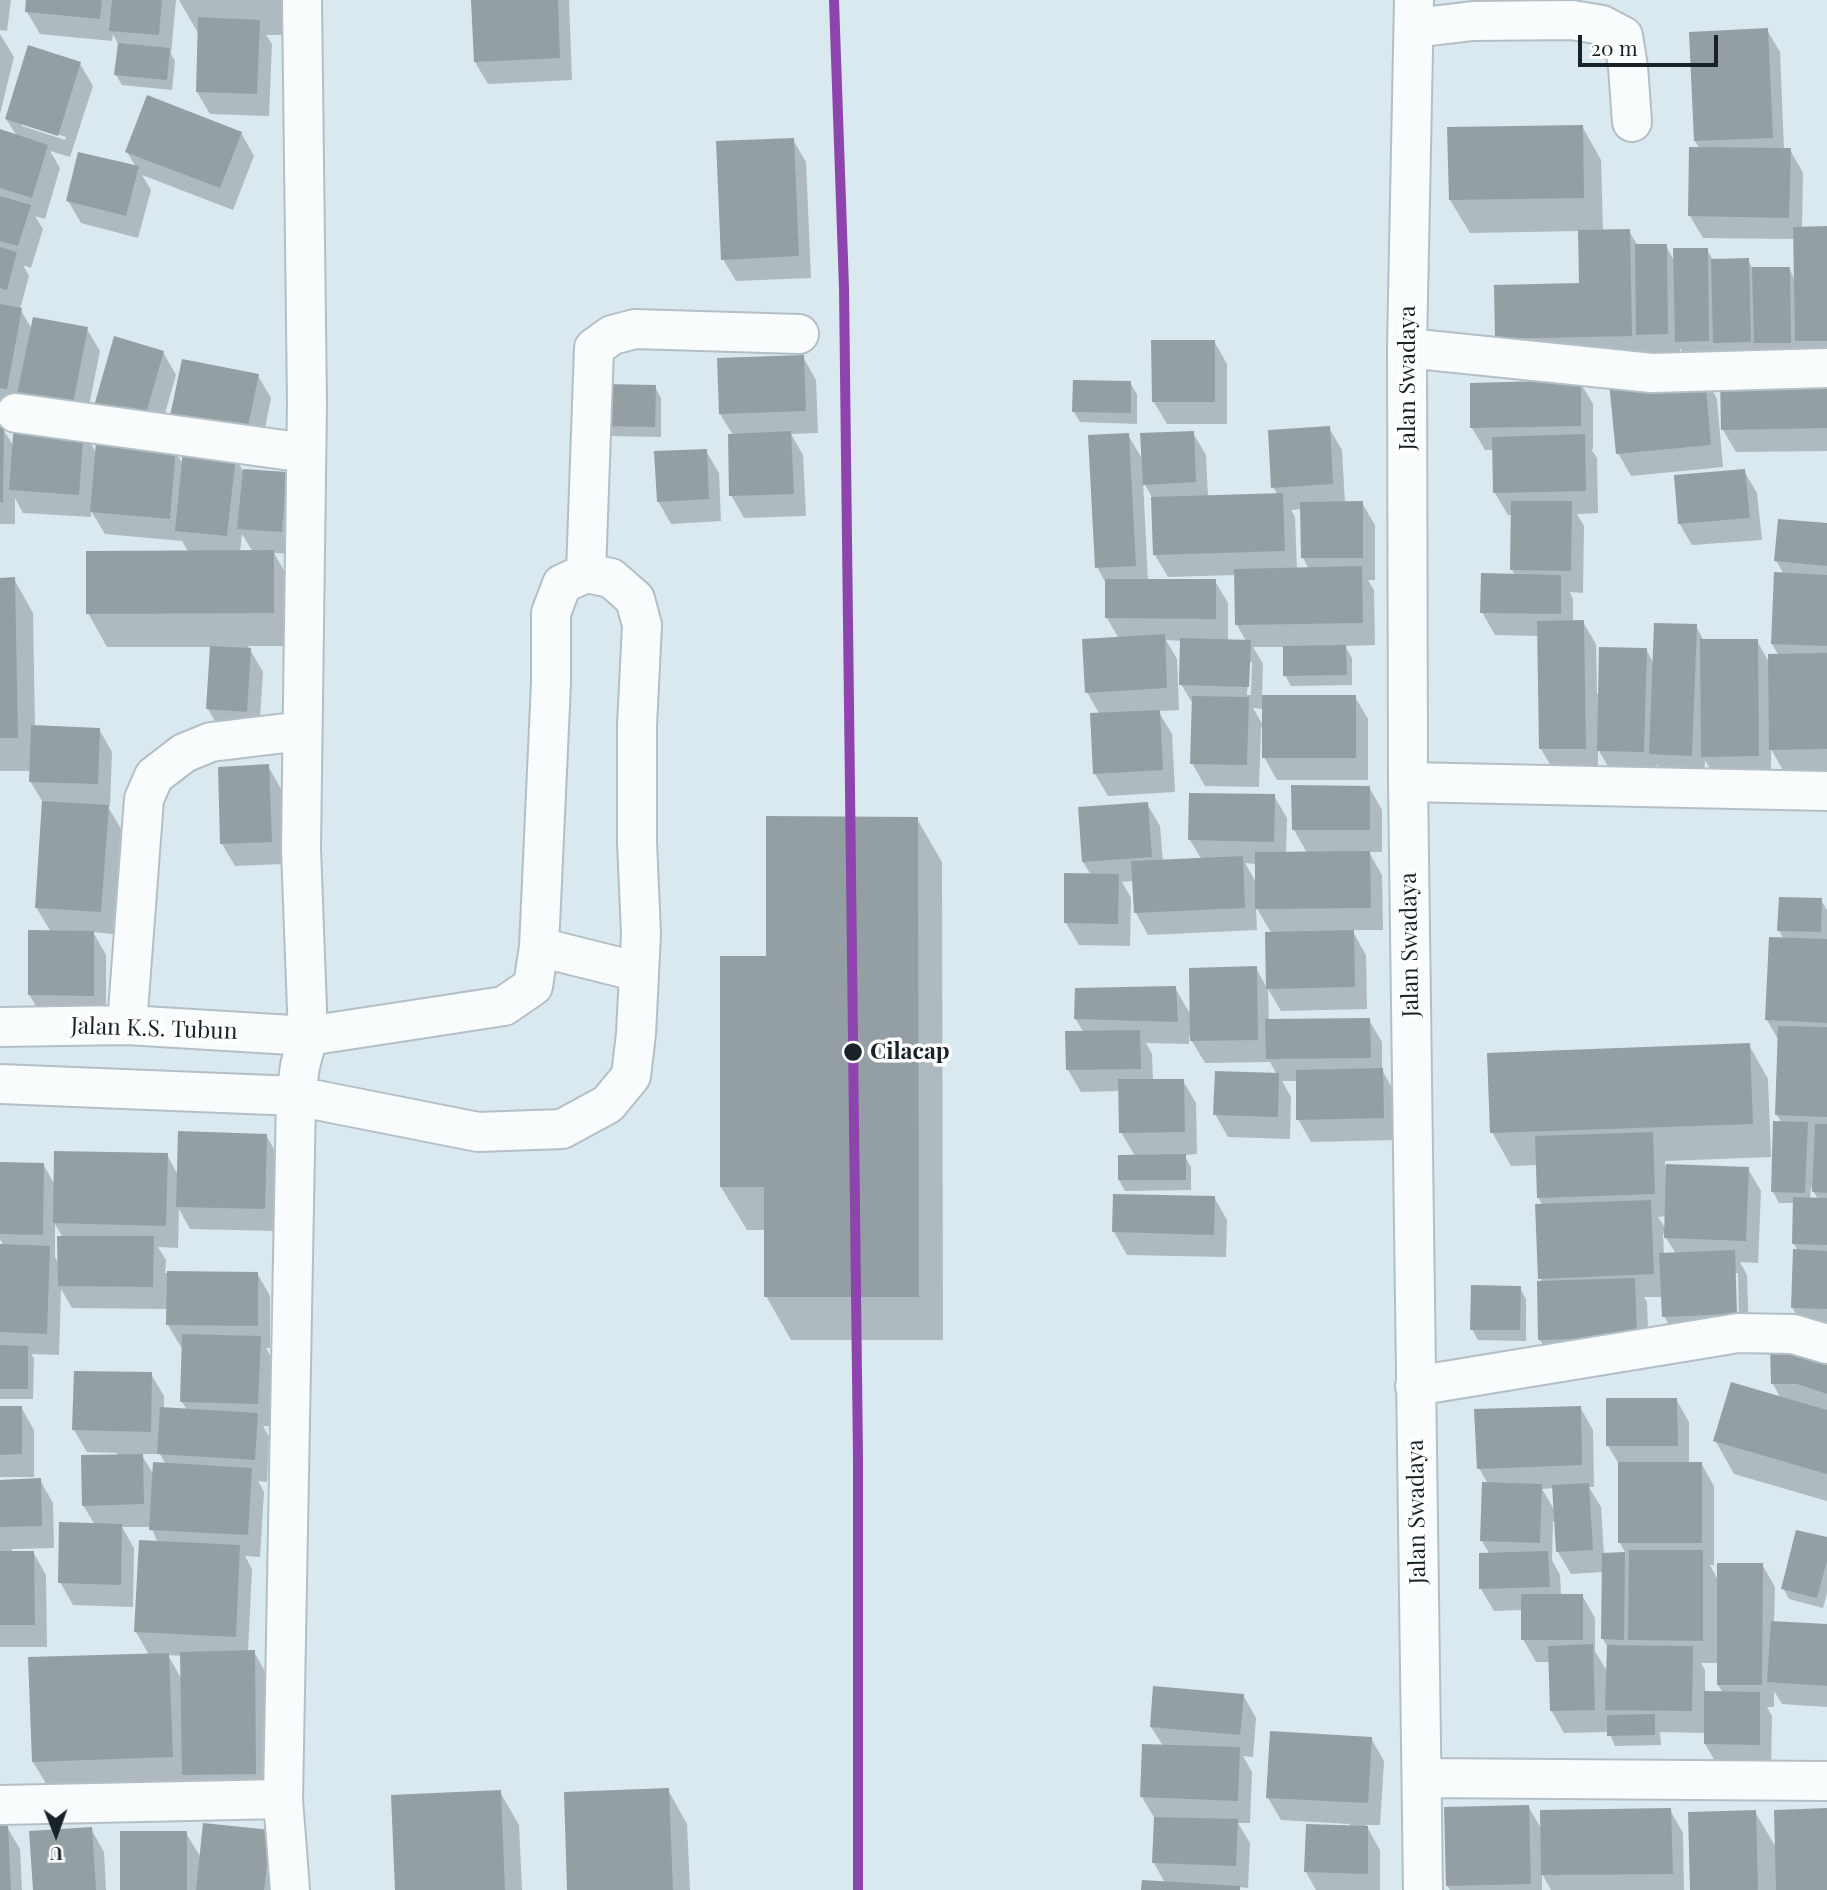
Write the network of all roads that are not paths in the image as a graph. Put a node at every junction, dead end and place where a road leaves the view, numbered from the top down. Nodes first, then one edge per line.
1 (302, 0) edge
2 (1414, 14) edge
3 (1632, 121) dead end
4 (799, 334) dead end
5 (1407, 348) junction
6 (1827, 368) edge
7 (16, 413) dead end
8 (306, 453) junction
9 (586, 573) junction
10 (302, 731) junction
11 (1408, 782) junction
12 (1827, 791) edge
13 (540, 947) junction
14 (639, 972) junction
15 (127, 1025) junction
16 (0, 1027) edge
17 (308, 1036) junction
18 (0, 1084) edge
19 (296, 1096) junction
20 (1827, 1344) edge
21 (1415, 1386) junction
22 (1422, 1778) junction
23 (1827, 1781) edge
24 (283, 1799) junction
25 (0, 1805) edge
26 (290, 1890) edge
27 (1423, 1890) edge

1 - 8 street
2 - 3 street
2 - 5 street, Jalan Swadaya
4 - 9 street
5 - 6 street
5 - 11 street, Jalan Swadaya
7 - 8 street
8 - 10 street
9 - 13 street, Jalan K.S. Tubun
9 - 14 street
10 - 15 street
10 - 17 street
11 - 12 street
11 - 21 street, Jalan Swadaya
13 - 14 street
13 - 17 street, Jalan K.S. Tubun
14 - 19 street
15 - 16 street, Jalan K.S. Tubun
15 - 17 street, Jalan K.S. Tubun
17 - 19 street
18 - 19 street
19 - 24 street
20 - 21 street
21 - 22 street, Jalan Swadaya
22 - 23 street
22 - 27 street, Jalan Swadaya
24 - 25 street
24 - 26 street

